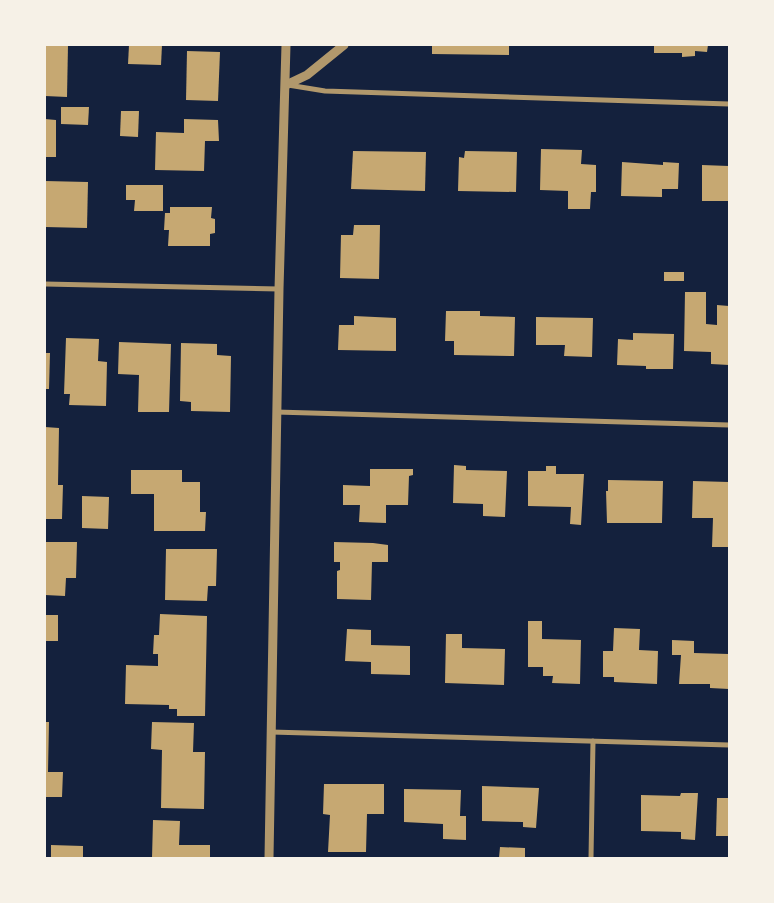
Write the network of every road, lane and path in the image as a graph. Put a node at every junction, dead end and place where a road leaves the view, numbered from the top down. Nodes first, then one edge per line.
1 (286, 45) edge
2 (344, 45) edge
3 (286, 85) junction
4 (729, 104) edge
5 (45, 284) edge
6 (278, 289) junction
7 (276, 412) junction
8 (729, 425) edge
9 (271, 732) junction
10 (593, 741) junction
11 (729, 745) edge
12 (268, 858) edge
13 (591, 858) edge

1 - 3 street
2 - 3 street
3 - 4 street
3 - 6 street
5 - 6 street
6 - 7 street
7 - 8 street
7 - 9 street
9 - 10 street
9 - 12 street
10 - 11 street
10 - 13 street

